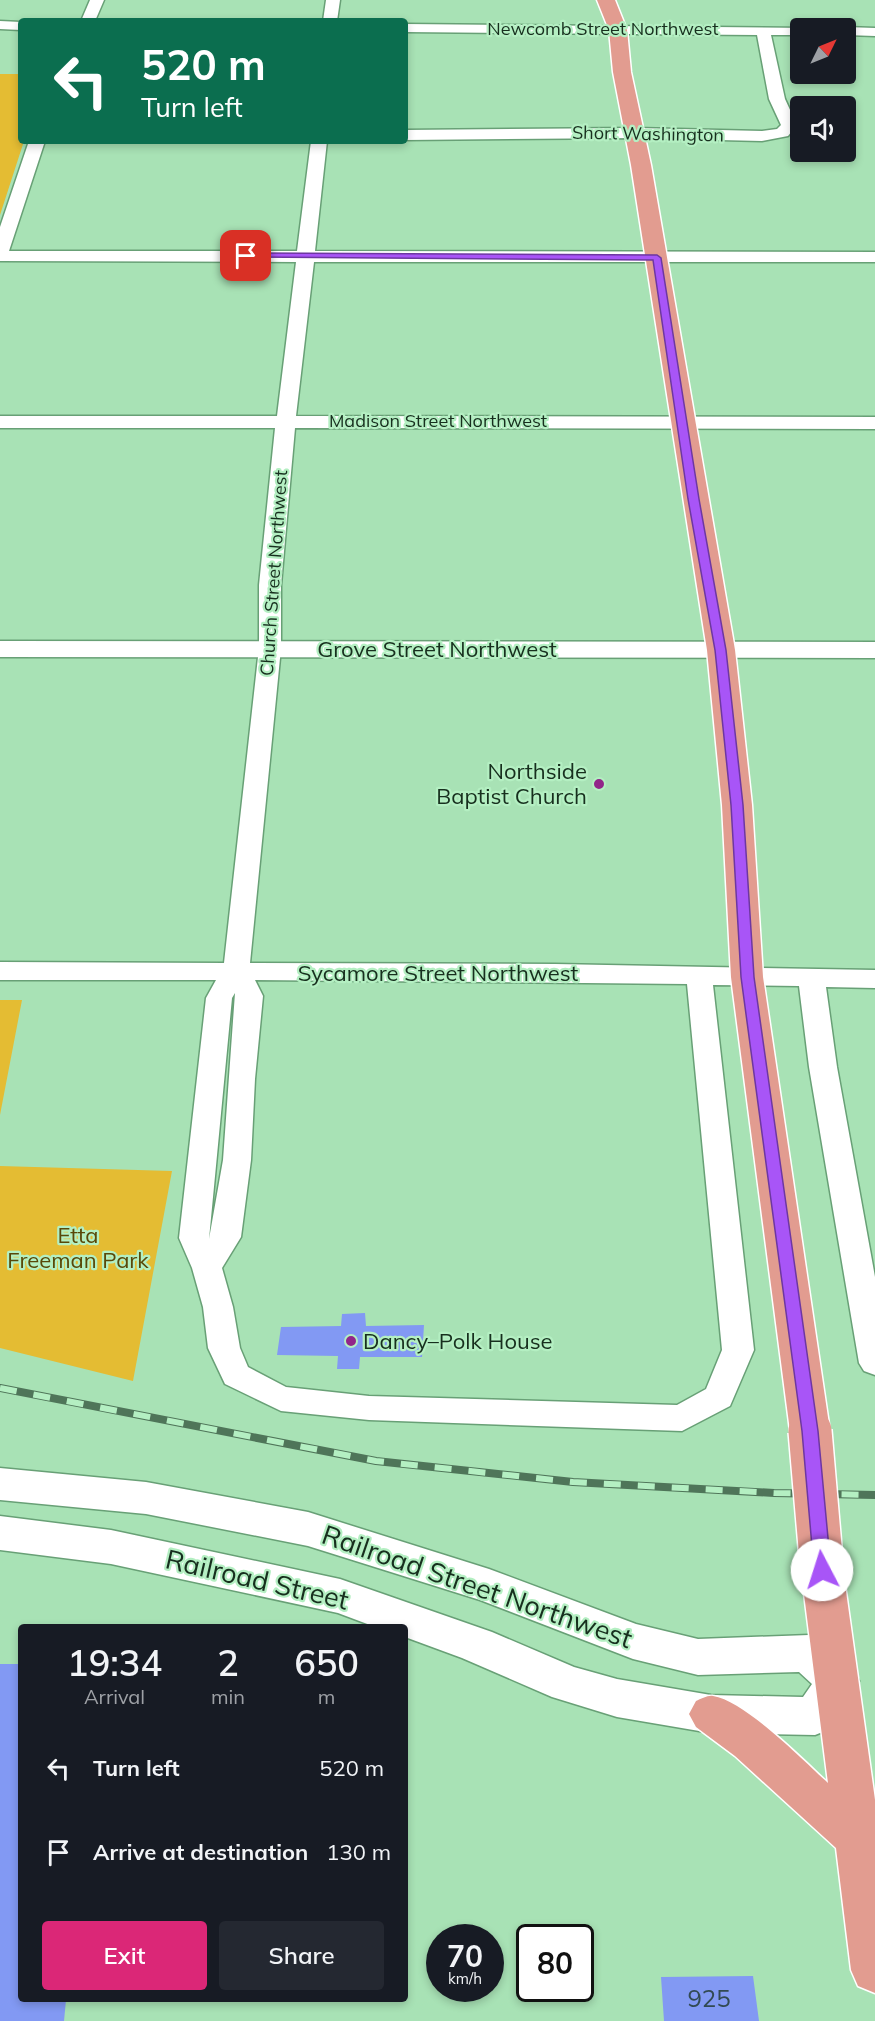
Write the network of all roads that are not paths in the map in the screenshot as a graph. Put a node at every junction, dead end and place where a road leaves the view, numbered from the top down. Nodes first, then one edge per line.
1 (98, 0) edge
2 (333, 0) edge
3 (606, 0) edge
4 (89, 18) edge
5 (330, 18) edge
6 (0, 26) edge
7 (18, 26) edge
8 (408, 28) edge
9 (618, 30) junction
10 (763, 30) junction
11 (790, 31) edge
12 (856, 31) edge
13 (875, 32) edge
14 (635, 133) junction
15 (408, 135) edge
16 (36, 144) edge
17 (319, 144) edge
18 (0, 255) edge
19 (306, 256) junction
20 (875, 257) edge
21 (657, 258) junction
22 (287, 421) junction
23 (0, 422) edge
24 (682, 423) junction
25 (875, 423) edge
26 (270, 648) junction
27 (0, 650) edge
28 (721, 650) junction
29 (875, 650) edge
30 (236, 970) junction
31 (0, 971) edge
32 (699, 976) junction
33 (747, 977) junction
34 (811, 978) junction
35 (875, 980) edge
36 (875, 1362) edge
37 (0, 1484) edge
38 (0, 1533) edge
39 (837, 1681) junction
40 (711, 1714) junction
41 (857, 1838) junction
42 (875, 1970) edge

1 - 4 street
2 - 5 street
3 - 9 highway
6 - 7 street
8 - 9 street, Newcomb Street Northwest
9 - 10 street, Newcomb Street Northwest
9 - 14 highway
10 - 11 street, Newcomb Street Northwest
10 - 14 street, Short Washington
12 - 13 street
14 - 15 street, Short Washington
14 - 21 highway
16 - 18 street
17 - 19 street, Church Street Northwest
18 - 19 street
19 - 21 street
19 - 22 street, Church Street Northwest
20 - 21 street
21 - 24 highway
22 - 23 street, Madison Street Northwest
22 - 24 street, Madison Street Northwest
22 - 26 street, Church Street Northwest
24 - 25 street, Madison Street Northwest
24 - 28 highway
26 - 27 street, Grove Street Northwest
26 - 28 street, Grove Street Northwest
26 - 30 street, Church Street Northwest
28 - 29 street, Grove Street Northwest
28 - 33 highway
30 - 31 street, Sycamore Street Northwest
30 - 32 street, Sycamore Street Northwest
30 - 32 street
32 - 33 street, Sycamore Street Northwest
33 - 34 street, Sycamore Street Northwest
33 - 39 highway, bridge
34 - 35 street, Sycamore Street Northwest
34 - 36 street
37 - 39 street, Railroad Street Northwest
38 - 40 street, Railroad Street
39 - 40 street, Railroad Street
39 - 41 highway
40 - 41 highway
41 - 42 highway

